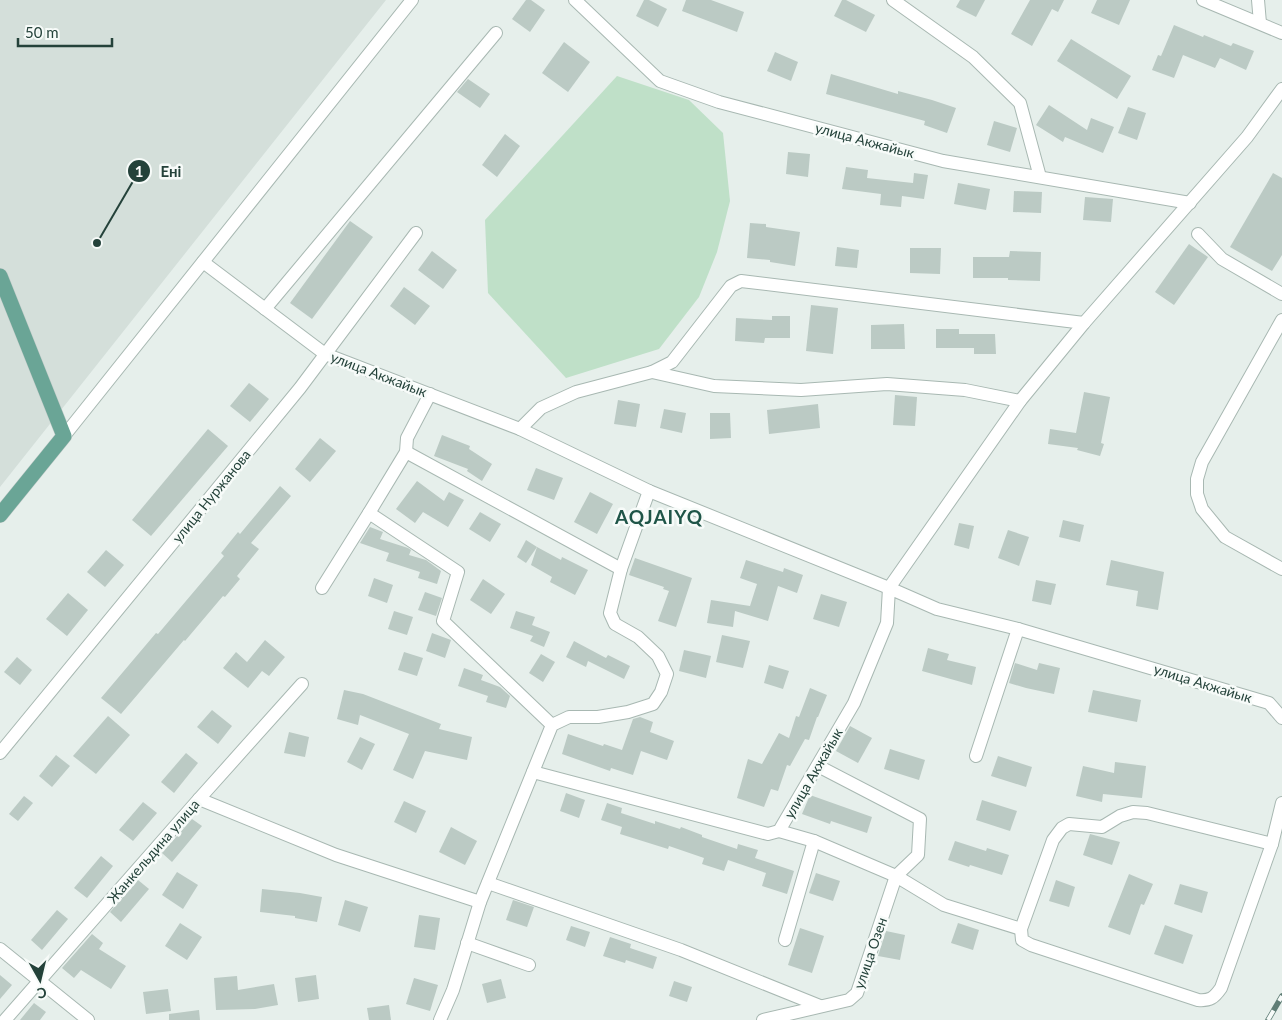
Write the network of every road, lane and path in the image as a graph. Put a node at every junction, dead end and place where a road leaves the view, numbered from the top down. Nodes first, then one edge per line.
1 (412, 0) edge
2 (893, 0) edge
3 (1203, 0) edge
4 (1258, 0) edge
5 (581, 2) edge
6 (1260, 23) junction
7 (496, 33) dead end
8 (1282, 33) edge
9 (1282, 89) edge
10 (1040, 177) junction
11 (1190, 203) junction
12 (416, 233) dead end
13 (1198, 234) dead end
14 (202, 262) junction
15 (0, 276) edge
16 (1282, 294) edge
17 (266, 309) junction
18 (1282, 320) edge
19 (1084, 323) junction
20 (325, 354) junction
21 (652, 372) junction
22 (430, 394) junction
23 (1020, 401) junction
24 (520, 429) junction
25 (64, 436) junction
26 (406, 452) junction
27 (649, 491) junction
28 (369, 514) junction
29 (0, 515) edge
30 (620, 569) junction
31 (1282, 569) edge
32 (322, 588) dead end
33 (889, 588) junction
34 (1018, 629) junction
35 (302, 684) dead end
36 (1282, 718) edge
37 (552, 725) junction
38 (0, 753) edge
39 (976, 756) dead end
40 (818, 766) junction
41 (533, 772) junction
42 (199, 799) junction
43 (1282, 804) edge
44 (779, 831) junction
45 (814, 842) junction
46 (1272, 844) junction
47 (896, 876) junction
48 (488, 884) junction
49 (480, 902) junction
50 (1021, 929) junction
51 (785, 940) dead end
52 (468, 943) junction
53 (0, 948) edge
54 (529, 965) dead end
55 (38, 980) junction
56 (820, 1006) junction
57 (5, 1020) edge
58 (88, 1020) edge
59 (440, 1020) edge
60 (764, 1020) edge

1 - 14 street
2 - 10 street
3 - 6 street
4 - 6 street
5 - 10 street, улица Акжайык
6 - 8 street
7 - 17 street
9 - 11 street
10 - 11 street, улица Акжайык
11 - 19 street
12 - 20 street, улица Нуржанова
13 - 16 street
14 - 17 street, улица Акжайык
14 - 25 street
15 - 25 main road
17 - 20 street, улица Акжайык
18 - 31 street
19 - 21 street
19 - 23 street
20 - 22 street, улица Акжайык
20 - 38 street, улица Нуржанова
21 - 23 street
21 - 24 street
22 - 24 street, улица Акжайык
22 - 26 street
23 - 33 street
24 - 27 street, улица Акжайык
25 - 29 main road
26 - 28 street
26 - 30 street
27 - 30 street
27 - 33 street, улица Акжайык
28 - 32 street
28 - 37 street
30 - 37 street
33 - 34 street, улица Акжайык
33 - 40 street, улица Акжайык
34 - 36 street, улица Акжайык
34 - 39 street
35 - 42 street, Жанкельдина улица
37 - 41 street
40 - 44 street, улица Акжайык
40 - 47 street
41 - 44 street, улица Акжайык
41 - 48 street
42 - 49 street
42 - 55 street, Жанкельдина улица
43 - 46 street
44 - 45 street
45 - 47 street
45 - 51 street
46 - 50 street
46 - 50 street
47 - 50 street
47 - 56 street, улица Озен
48 - 49 street
48 - 56 street
49 - 52 street
52 - 54 street
52 - 59 street
53 - 55 street
55 - 57 street, Жанкельдина улица
55 - 58 street
56 - 60 street, улица Озен

